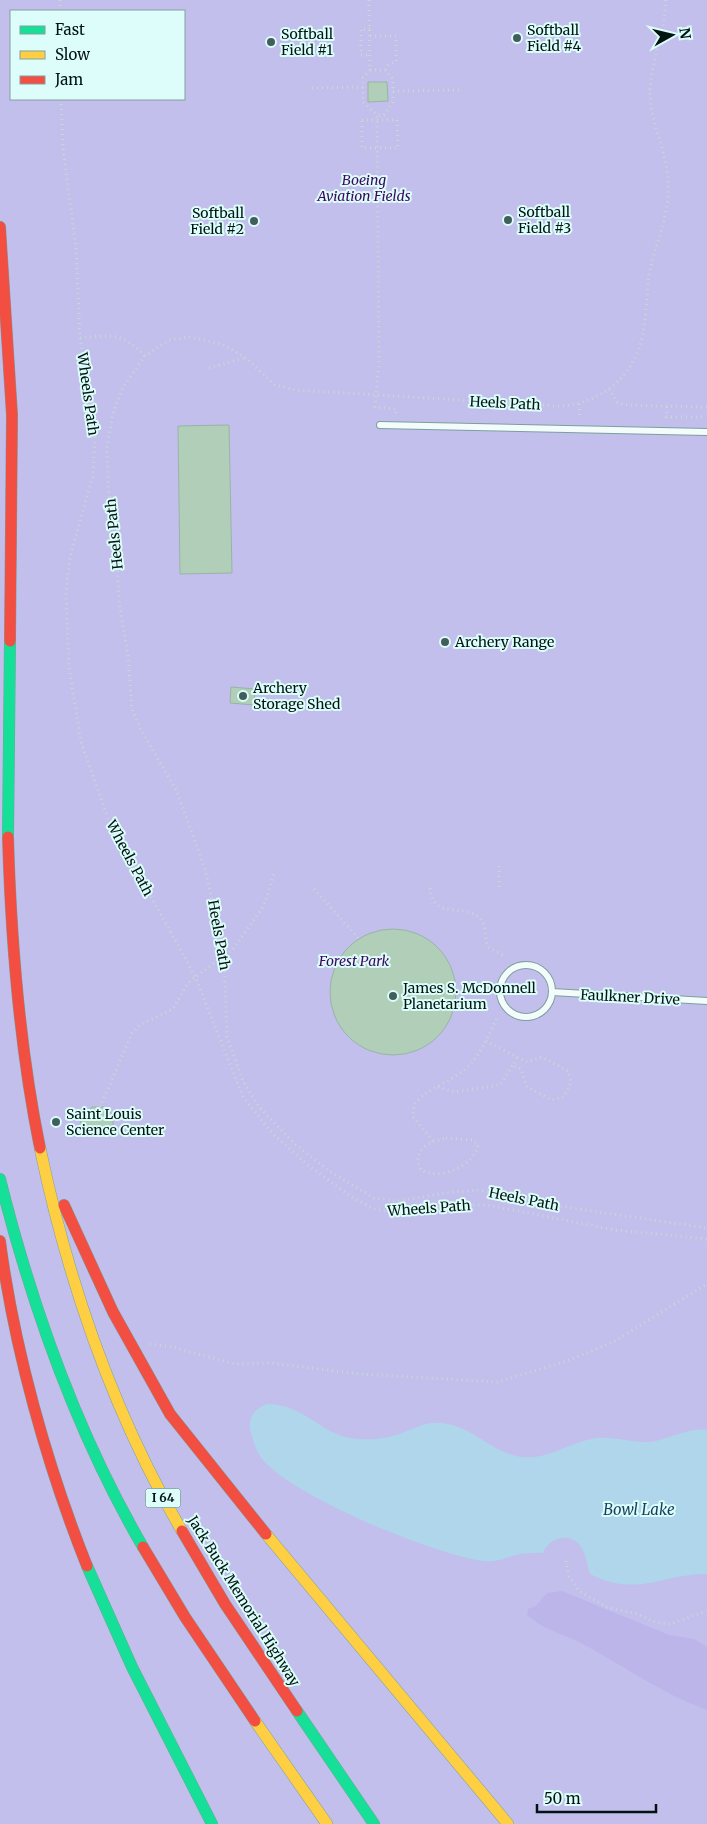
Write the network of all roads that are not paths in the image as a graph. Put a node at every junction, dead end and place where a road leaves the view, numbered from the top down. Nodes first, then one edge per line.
1 (0, 227) edge
2 (380, 425) dead end
3 (707, 432) edge
4 (552, 992) junction
5 (707, 1001) edge
6 (36, 1133) junction
7 (0, 1179) edge
8 (0, 1241) edge
9 (212, 1824) edge
10 (327, 1824) edge
11 (374, 1824) edge
12 (508, 1824) edge

1 - 6 highway, Jack Buck Memorial Highway / I 64
2 - 3 lane
4 - 4 lane
4 - 5 lane, Faulkner Drive
6 - 11 highway, Jack Buck Memorial Highway / I 64
6 - 12 highway
7 - 10 highway
8 - 9 highway

